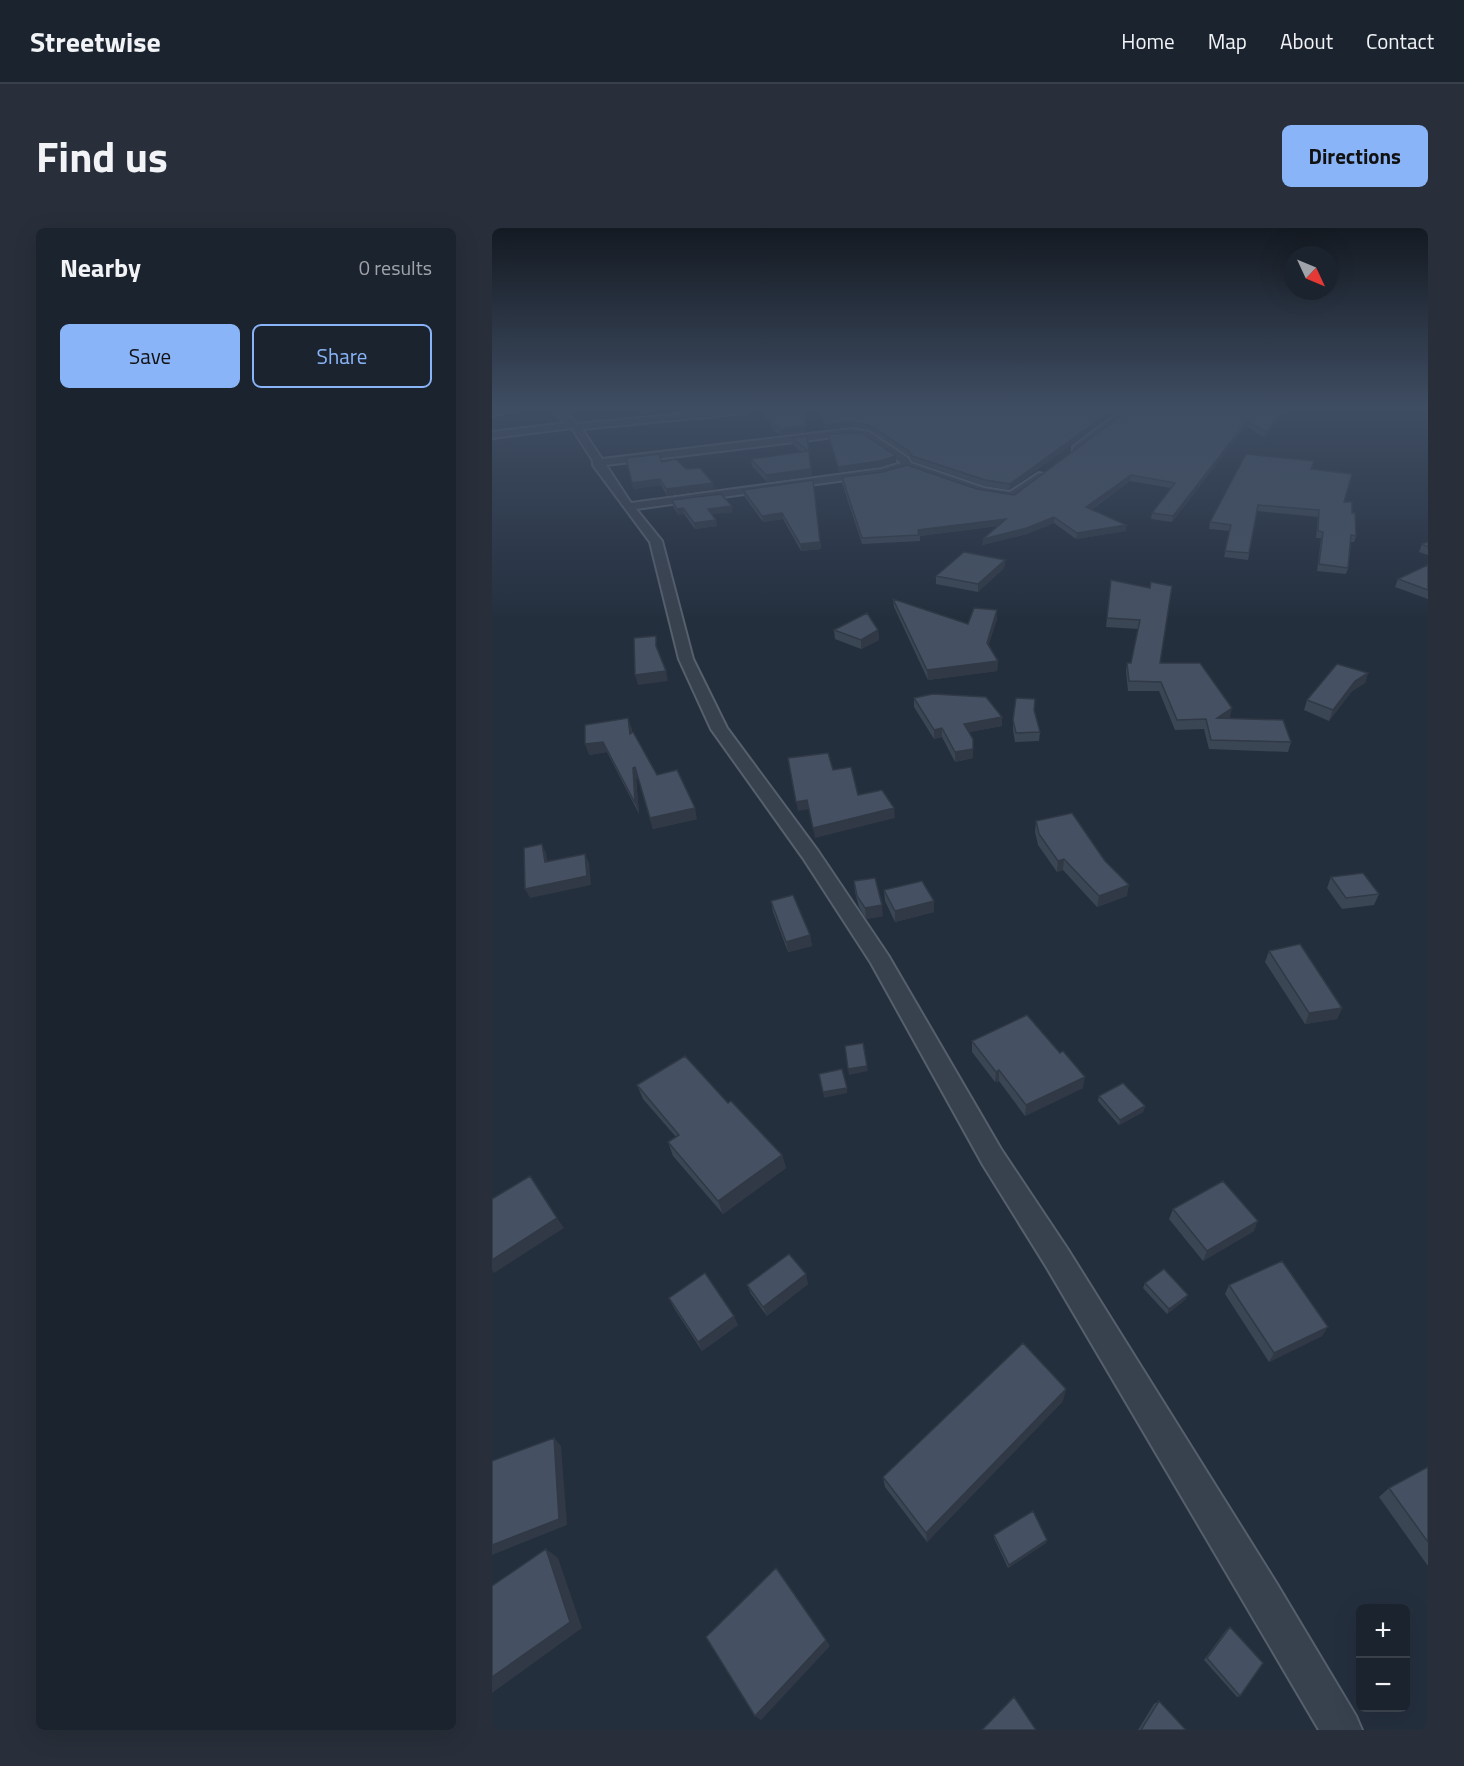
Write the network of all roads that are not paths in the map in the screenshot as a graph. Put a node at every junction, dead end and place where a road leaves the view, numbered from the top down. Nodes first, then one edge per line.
1 (609, 480) edge
2 (823, 480) edge
3 (951, 480) edge
4 (1035, 480) edge
5 (628, 507) junction
6 (1342, 1730) edge

1 - 5 street
2 - 5 street
3 - 4 street
5 - 6 street

